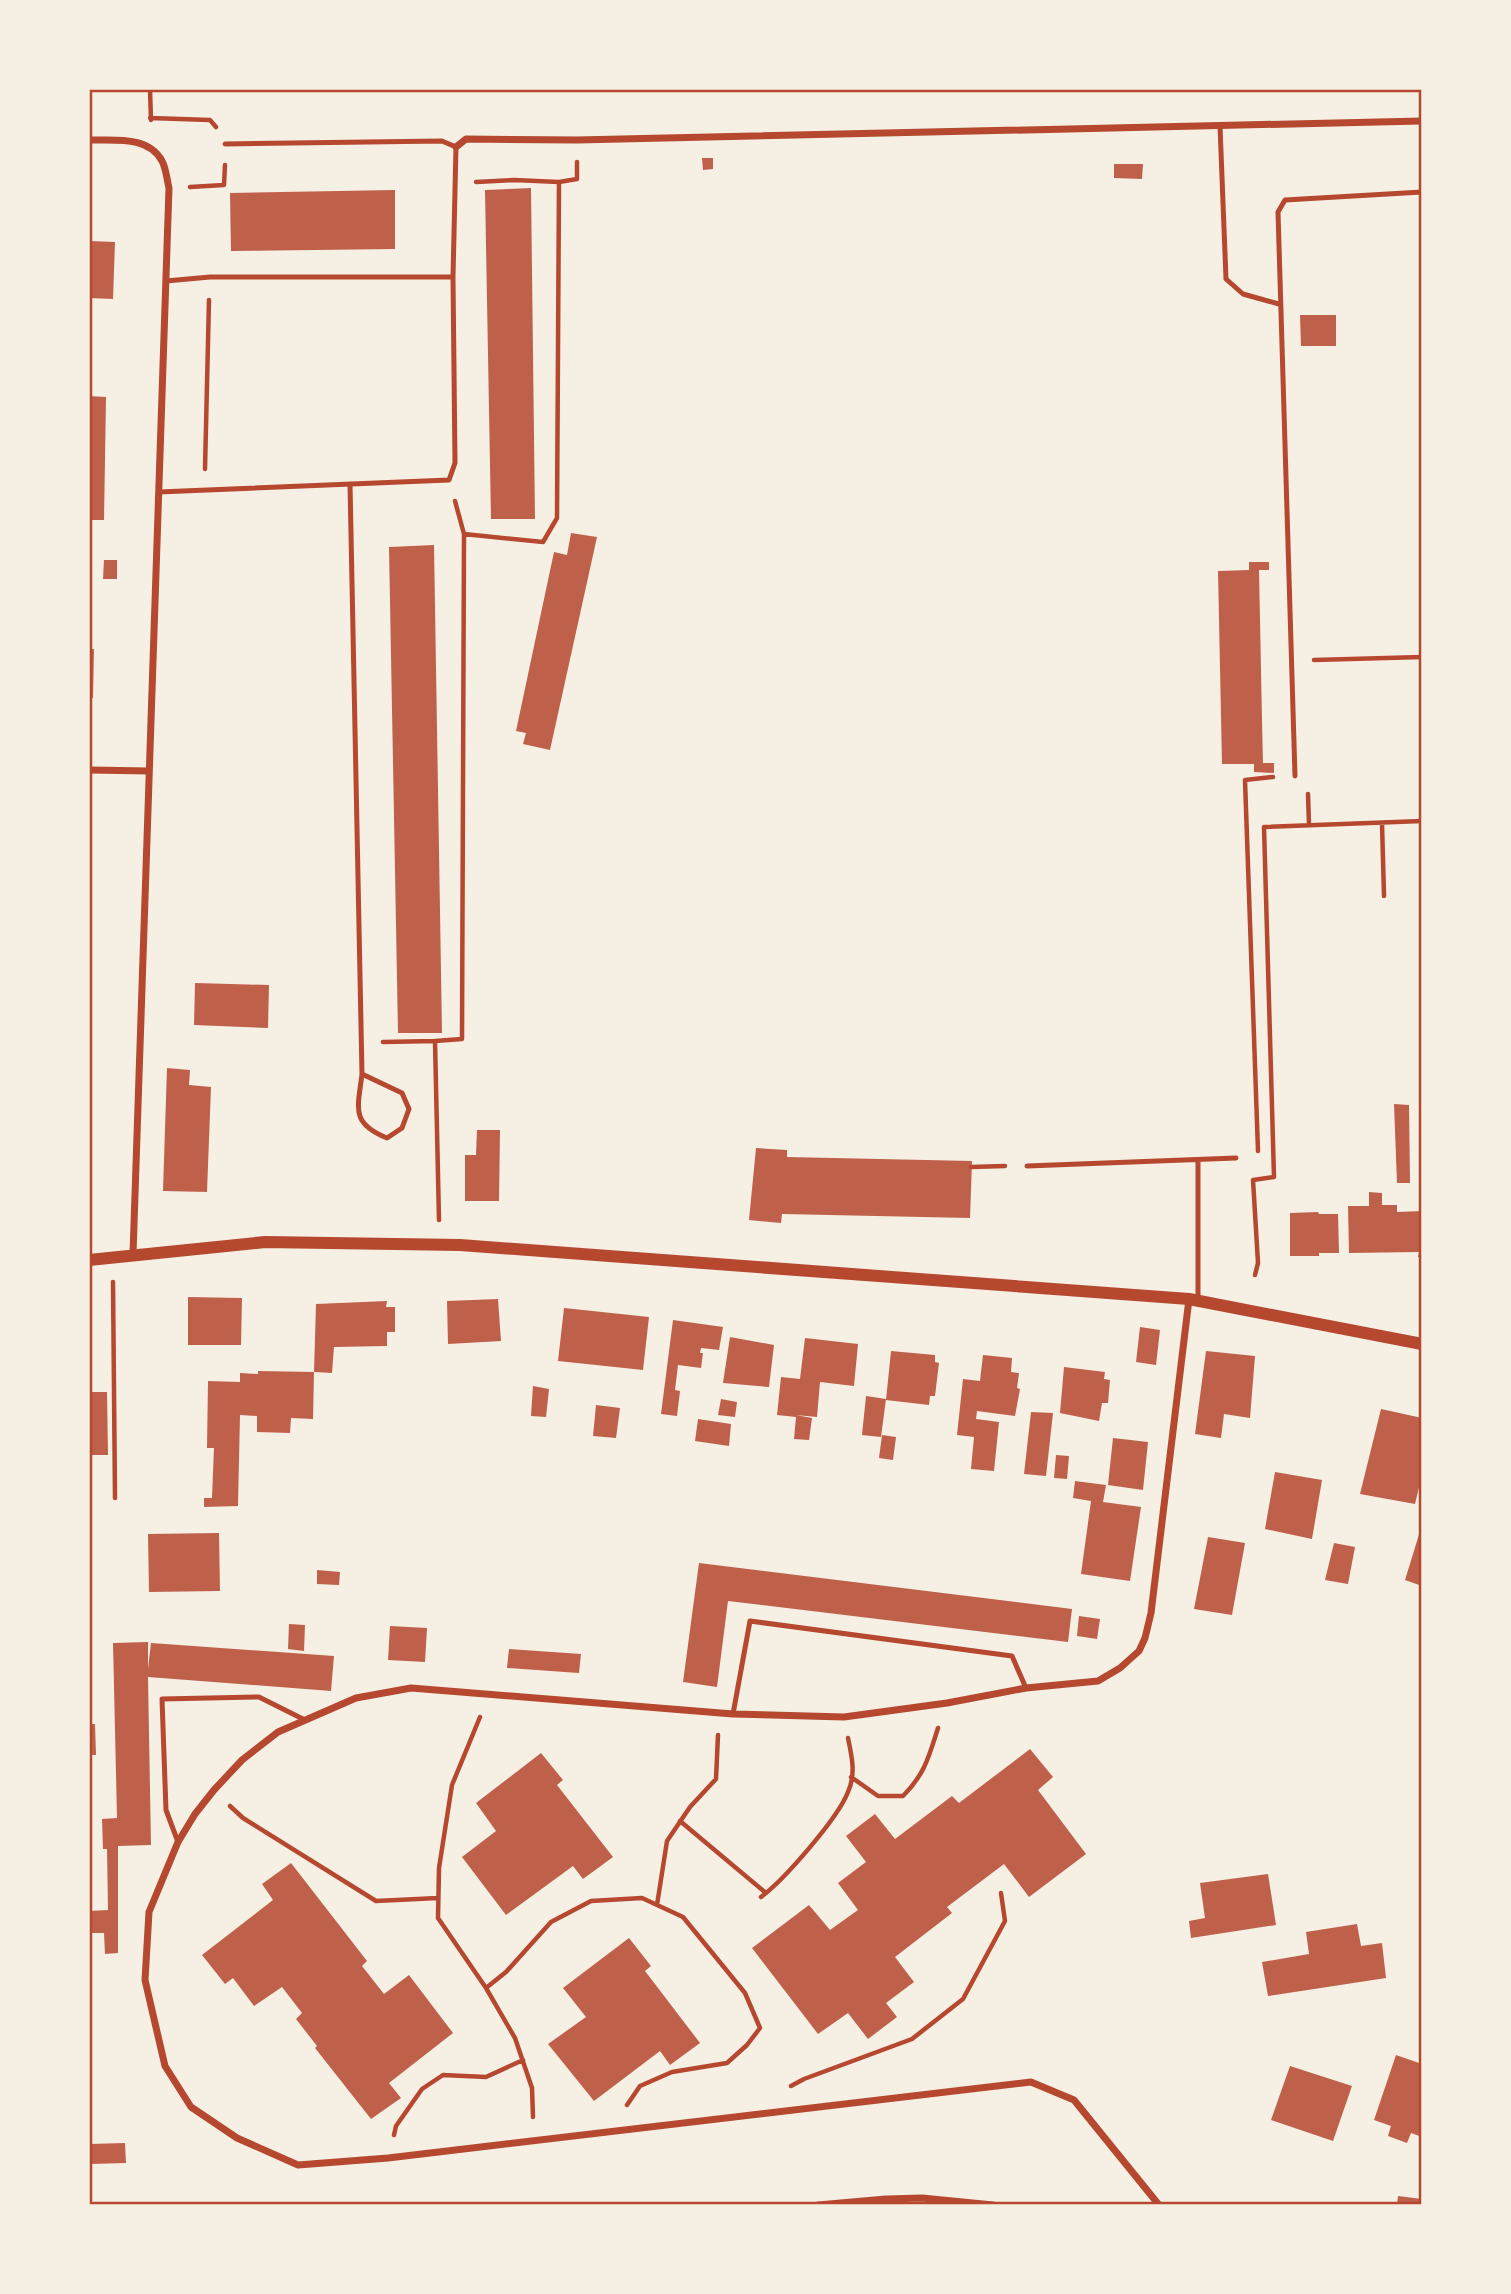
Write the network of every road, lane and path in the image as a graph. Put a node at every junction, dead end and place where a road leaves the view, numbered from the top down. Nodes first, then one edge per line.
1 (150, 118) dead end
2 (1422, 121) edge
3 (1220, 126) junction
4 (89, 140) edge
5 (225, 144) junction
6 (456, 147) junction
7 (577, 162) dead end
8 (559, 182) junction
9 (454, 183) junction
10 (169, 188) junction
11 (1422, 192) edge
12 (210, 277) junction
13 (453, 277) junction
14 (166, 281) junction
15 (1279, 304) junction
16 (449, 480) junction
17 (350, 484) junction
18 (204, 491) junction
19 (159, 492) junction
20 (464, 534) junction
21 (1422, 657) edge
22 (1306, 660) dead end
23 (89, 770) edge
24 (149, 771) junction
25 (1295, 776) joint
26 (1308, 784) dead end
27 (1422, 821) edge
28 (1382, 823) junction
29 (1309, 825) junction
30 (1384, 896) dead end
31 (435, 1041) junction
32 (361, 1042) junction
33 (362, 1074) junction
34 (1236, 1158) joint
35 (1198, 1160) junction
36 (1027, 1166) joint
37 (971, 1167) dead end
38 (439, 1245) junction
39 (133, 1254) junction
40 (113, 1256) junction
41 (89, 1260) edge
42 (1255, 1275) dead end
43 (1193, 1300) junction
44 (1422, 1344) edge
45 (116, 1498) dead end
46 (1026, 1688) junction
47 (489, 1693) junction
48 (947, 1703) junction
49 (719, 1713) junction
50 (733, 1714) junction
51 (844, 1717) junction
52 (306, 1720) junction
53 (851, 1777) junction
54 (214, 1790) junction
55 (680, 1821) junction
56 (178, 1842) junction
57 (1000, 1893) dead end
58 (439, 1898) junction
59 (657, 1905) junction
60 (486, 1988) junction
61 (523, 2060) junction
62 (784, 2090) dead end
63 (616, 2132) junction
64 (534, 2141) junction
65 (388, 2158) junction
66 (886, 2202) edge
67 (818, 2205) edge
68 (993, 2205) edge
69 (1159, 2205) edge

1 - 5 path
2 - 3 street
3 - 6 street
3 - 15 lane
4 - 10 street
5 - 6 lane
5 - 10 path
6 - 9 lane
7 - 8 path
8 - 9 path
8 - 20 path
9 - 13 lane
10 - 14 street
11 - 15 lane
12 - 13 lane
12 - 14 lane
12 - 18 path
13 - 16 lane
14 - 19 street
15 - 25 lane
16 - 17 lane
16 - 20 path
17 - 18 lane
17 - 32 lane
18 - 19 lane
19 - 24 street
20 - 31 path
21 - 22 path
23 - 24 street
24 - 39 street
25 - 34 path
26 - 29 path
27 - 28 path
28 - 29 path
28 - 30 path
29 - 42 path
31 - 32 path
31 - 38 path
32 - 33 lane
33 - 33 lane
34 - 35 lane
35 - 36 lane
35 - 43 lane
36 - 37 path
38 - 39 street
38 - 43 street
39 - 40 street
40 - 41 street
40 - 45 path
43 - 44 street
43 - 46 street
46 - 48 street
46 - 50 lane
47 - 49 street
47 - 52 street
47 - 58 path
48 - 51 street
48 - 53 path
49 - 50 street
49 - 55 path
50 - 51 street
51 - 53 path
52 - 54 street
52 - 56 lane
53 - 55 path
54 - 56 street
54 - 58 path
55 - 59 path
56 - 65 street
57 - 62 path
58 - 60 path
59 - 60 path
59 - 63 path
60 - 61 path
61 - 64 path
61 - 65 path
63 - 64 street
63 - 69 street
64 - 65 street
66 - 67 street
66 - 68 street

